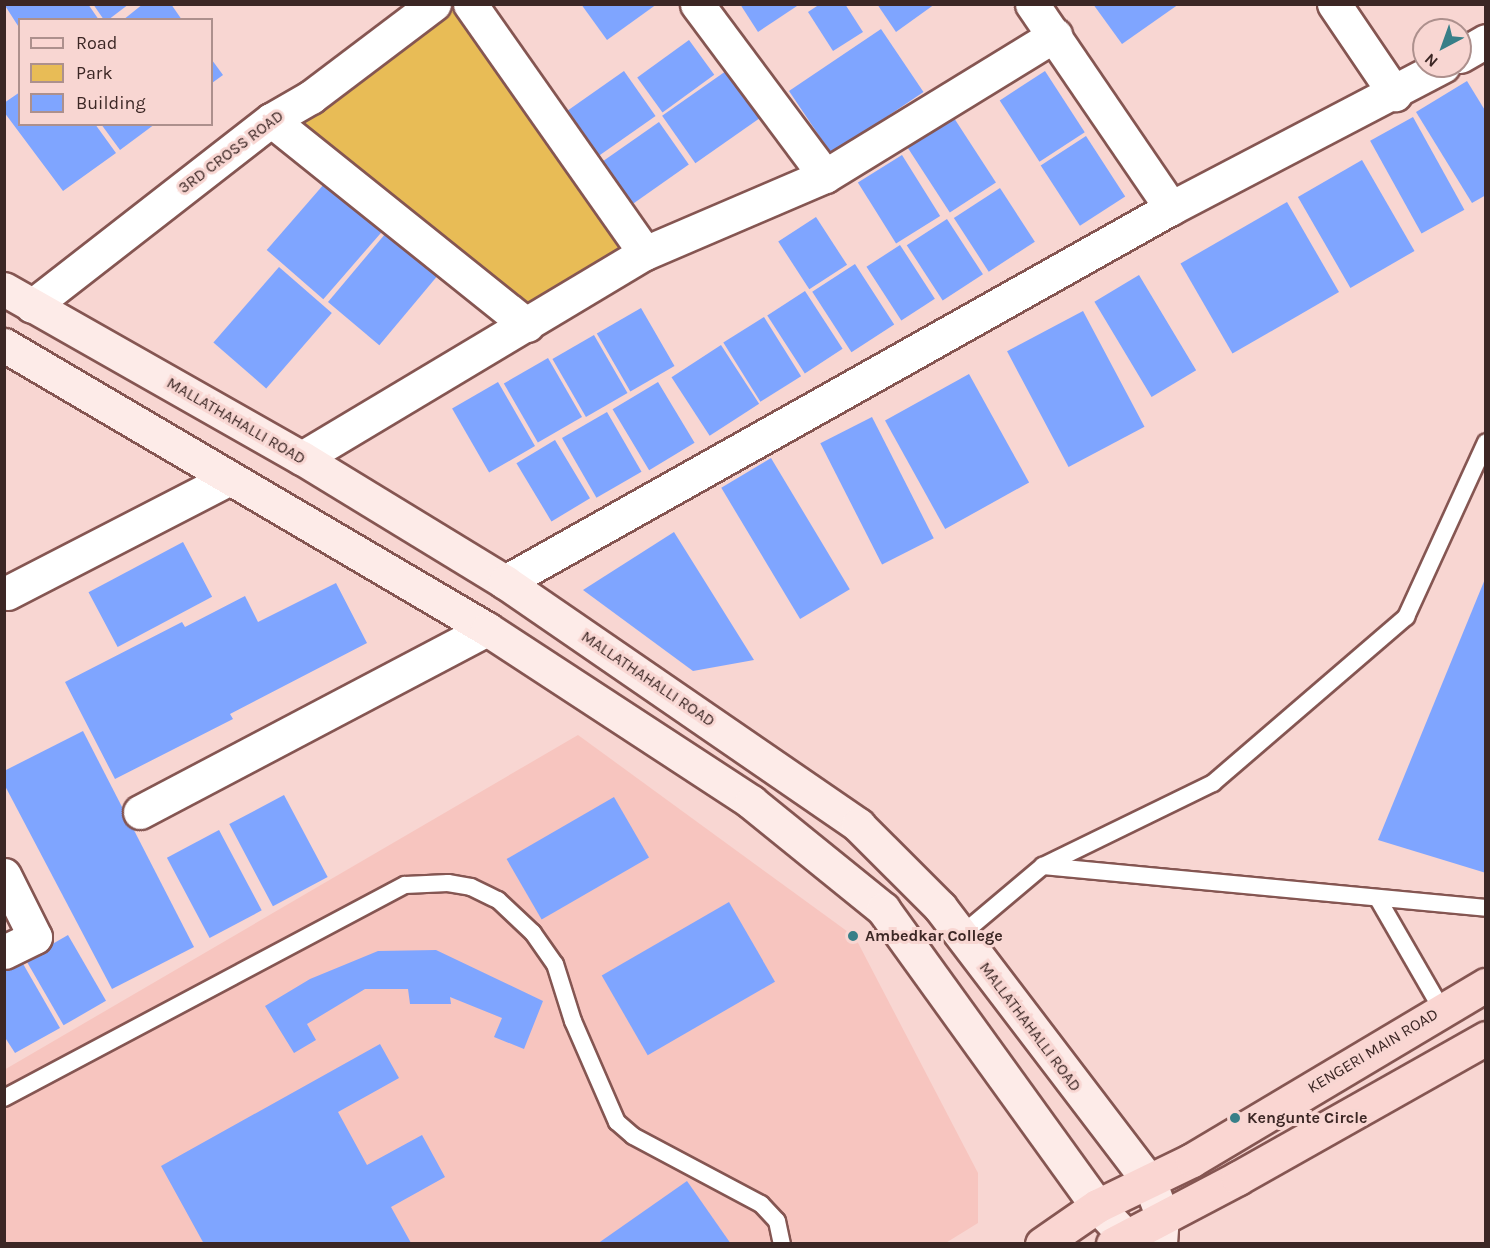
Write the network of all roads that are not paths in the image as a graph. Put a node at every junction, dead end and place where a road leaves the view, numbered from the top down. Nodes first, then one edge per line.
1 (434, 4) edge
2 (470, 4) edge
3 (697, 4) edge
4 (1032, 4) edge
5 (1334, 4) edge
6 (1055, 35) junction
7 (1485, 41) edge
8 (1472, 49) edge
9 (1422, 78) edge
10 (1395, 94) junction
11 (271, 120) junction
12 (825, 176) junction
13 (1171, 208) junction
14 (645, 253) junction
15 (18, 298) edge
16 (527, 325) junction
17 (4, 345) edge
18 (1485, 442) edge
19 (302, 458) junction
20 (228, 479) junction
21 (505, 582) junction
22 (7, 593) dead end
23 (487, 629) junction
24 (140, 812) dead end
25 (1043, 866) junction
26 (4, 875) edge
27 (1378, 899) junction
28 (1485, 908) edge
29 (962, 935) junction
30 (4, 952) edge
31 (1485, 985) edge
32 (1442, 1010) junction
33 (1485, 1038) edge
34 (4, 1098) edge
35 (1149, 1181) junction
36 (1097, 1206) junction
37 (1161, 1229) edge
38 (1124, 1241) edge
39 (782, 1244) edge
40 (1042, 1244) edge

1 - 11 street, 3RD CROSS ROAD
2 - 14 street
3 - 12 street
4 - 6 street
5 - 10 street
6 - 12 street
6 - 13 street
7 - 8 street
9 - 10 street
10 - 13 street
11 - 15 street, 3RD CROSS ROAD
11 - 16 street
12 - 14 street
13 - 21 street
14 - 16 street
15 - 19 main road, MALLATHAHALLI ROAD
16 - 19 street
17 - 20 main road
18 - 25 lane
19 - 21 main road, MALLATHAHALLI ROAD
20 - 22 street
20 - 23 main road
21 - 29 main road, MALLATHAHALLI ROAD
23 - 24 street
23 - 36 main road
25 - 27 lane
25 - 29 lane
26 - 30 street
27 - 28 lane
27 - 32 lane
29 - 35 main road, MALLATHAHALLI ROAD
31 - 32 main road, KENGERI MAIN ROAD
32 - 35 main road, KENGERI MAIN ROAD
33 - 37 main road
34 - 39 lane
35 - 36 main road, KENGERI MAIN ROAD
35 - 37 main road, MALLATHAHALLI ROAD
36 - 38 main road
36 - 40 main road, KENGERI MAIN ROAD
37 - 38 main road

